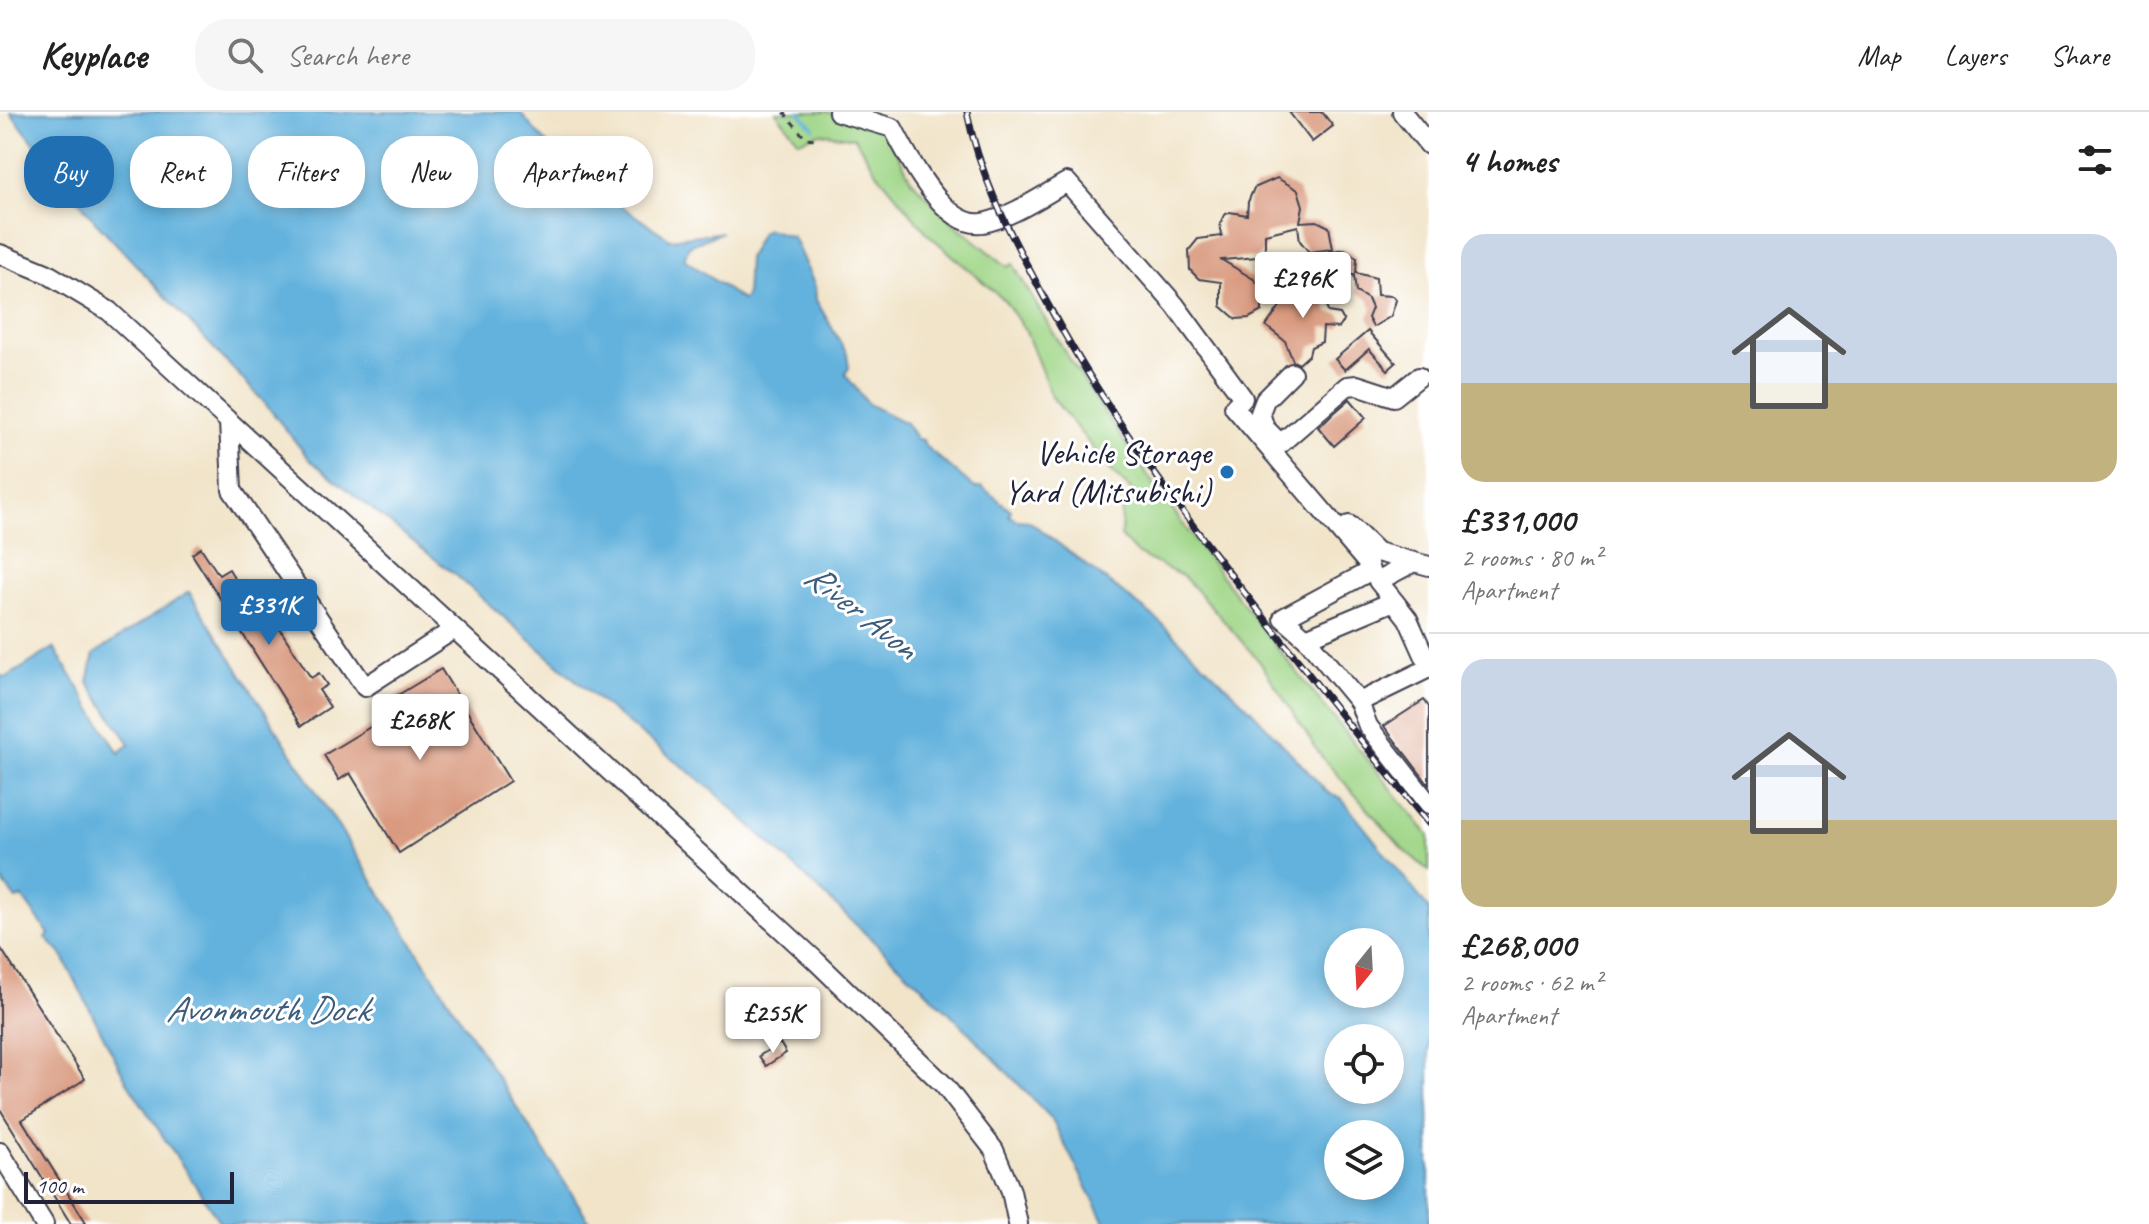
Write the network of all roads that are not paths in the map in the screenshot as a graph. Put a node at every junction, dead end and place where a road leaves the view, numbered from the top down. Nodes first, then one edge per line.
1 (838, 112) edge
2 (1402, 112) edge
3 (1429, 145) edge
4 (0, 254) edge
5 (1292, 373) dead end
6 (1419, 377) dead end
7 (229, 421) junction
8 (1280, 444) junction
9 (1420, 564) edge
10 (1394, 601) junction
11 (453, 630) junction
12 (1306, 638) junction
13 (1428, 672) edge
14 (1359, 702) junction
15 (1429, 804) edge
16 (0, 1152) edge
17 (44, 1224) edge
18 (1018, 1224) edge

1 - 12 lane
2 - 3 lane
4 - 7 lane
5 - 8 lane
6 - 8 lane
7 - 11 lane
7 - 11 lane
8 - 9 lane
9 - 10 lane
10 - 12 lane
10 - 13 lane
11 - 18 lane
12 - 14 lane
13 - 14 lane
14 - 15 lane
16 - 17 lane

